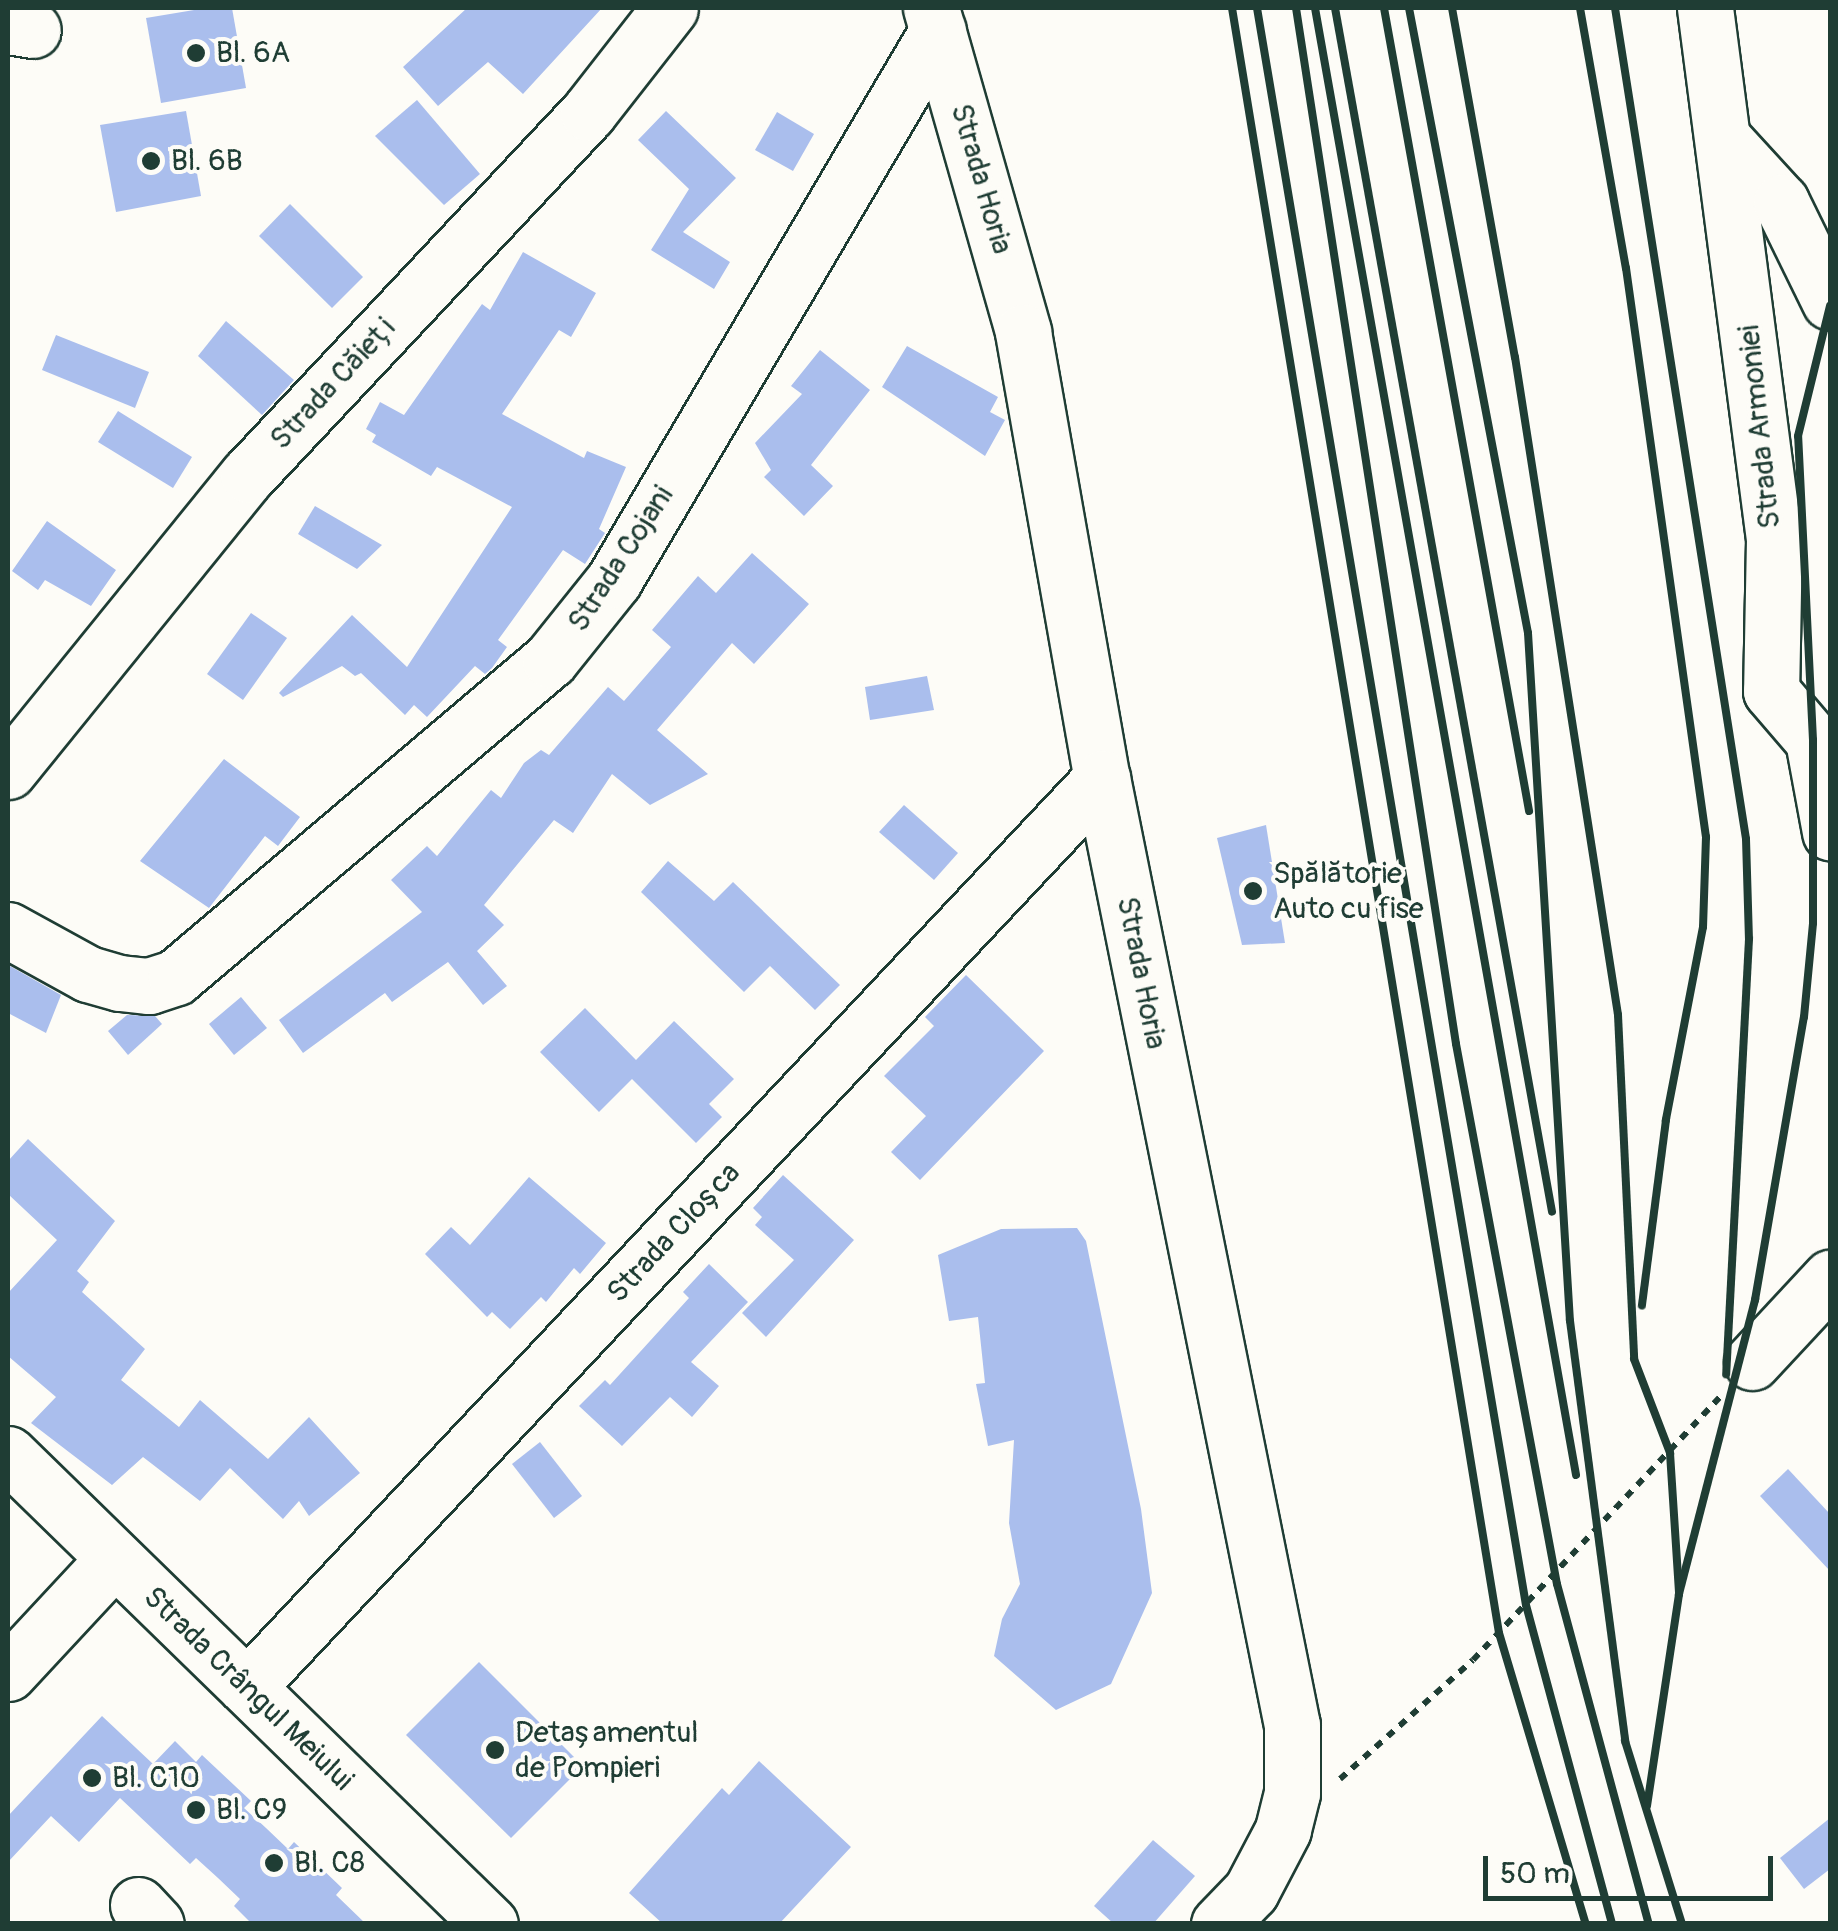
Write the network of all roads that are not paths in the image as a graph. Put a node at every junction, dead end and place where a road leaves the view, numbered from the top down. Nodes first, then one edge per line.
1 (670, 8) edge
2 (1705, 8) edge
3 (935, 18) edge
4 (1728, 143) junction
5 (1830, 302) edge
6 (8, 771) edge
7 (1102, 778) junction
8 (1830, 832) edge
9 (8, 930) edge
10 (1830, 1278) edge
11 (1752, 1362) road end
12 (8, 1454) edge
13 (114, 1559) junction
14 (8, 1673) edge
15 (247, 1687) junction
16 (490, 1924) edge
17 (1219, 1924) edge

1 - 6 street, Strada Căieți
2 - 4 street, Strada Armoniei
3 - 7 street, Strada Horia
3 - 9 street, Strada Cojani
4 - 5 street
4 - 8 street, Strada Armoniei
7 - 15 street, Strada Cloșca
7 - 17 street, Strada Horia
10 - 11 street
12 - 13 street, Strada Crângul Meiului
13 - 14 street
13 - 15 street, Strada Crângul Meiului
15 - 16 street, Strada Crângul Meiului

